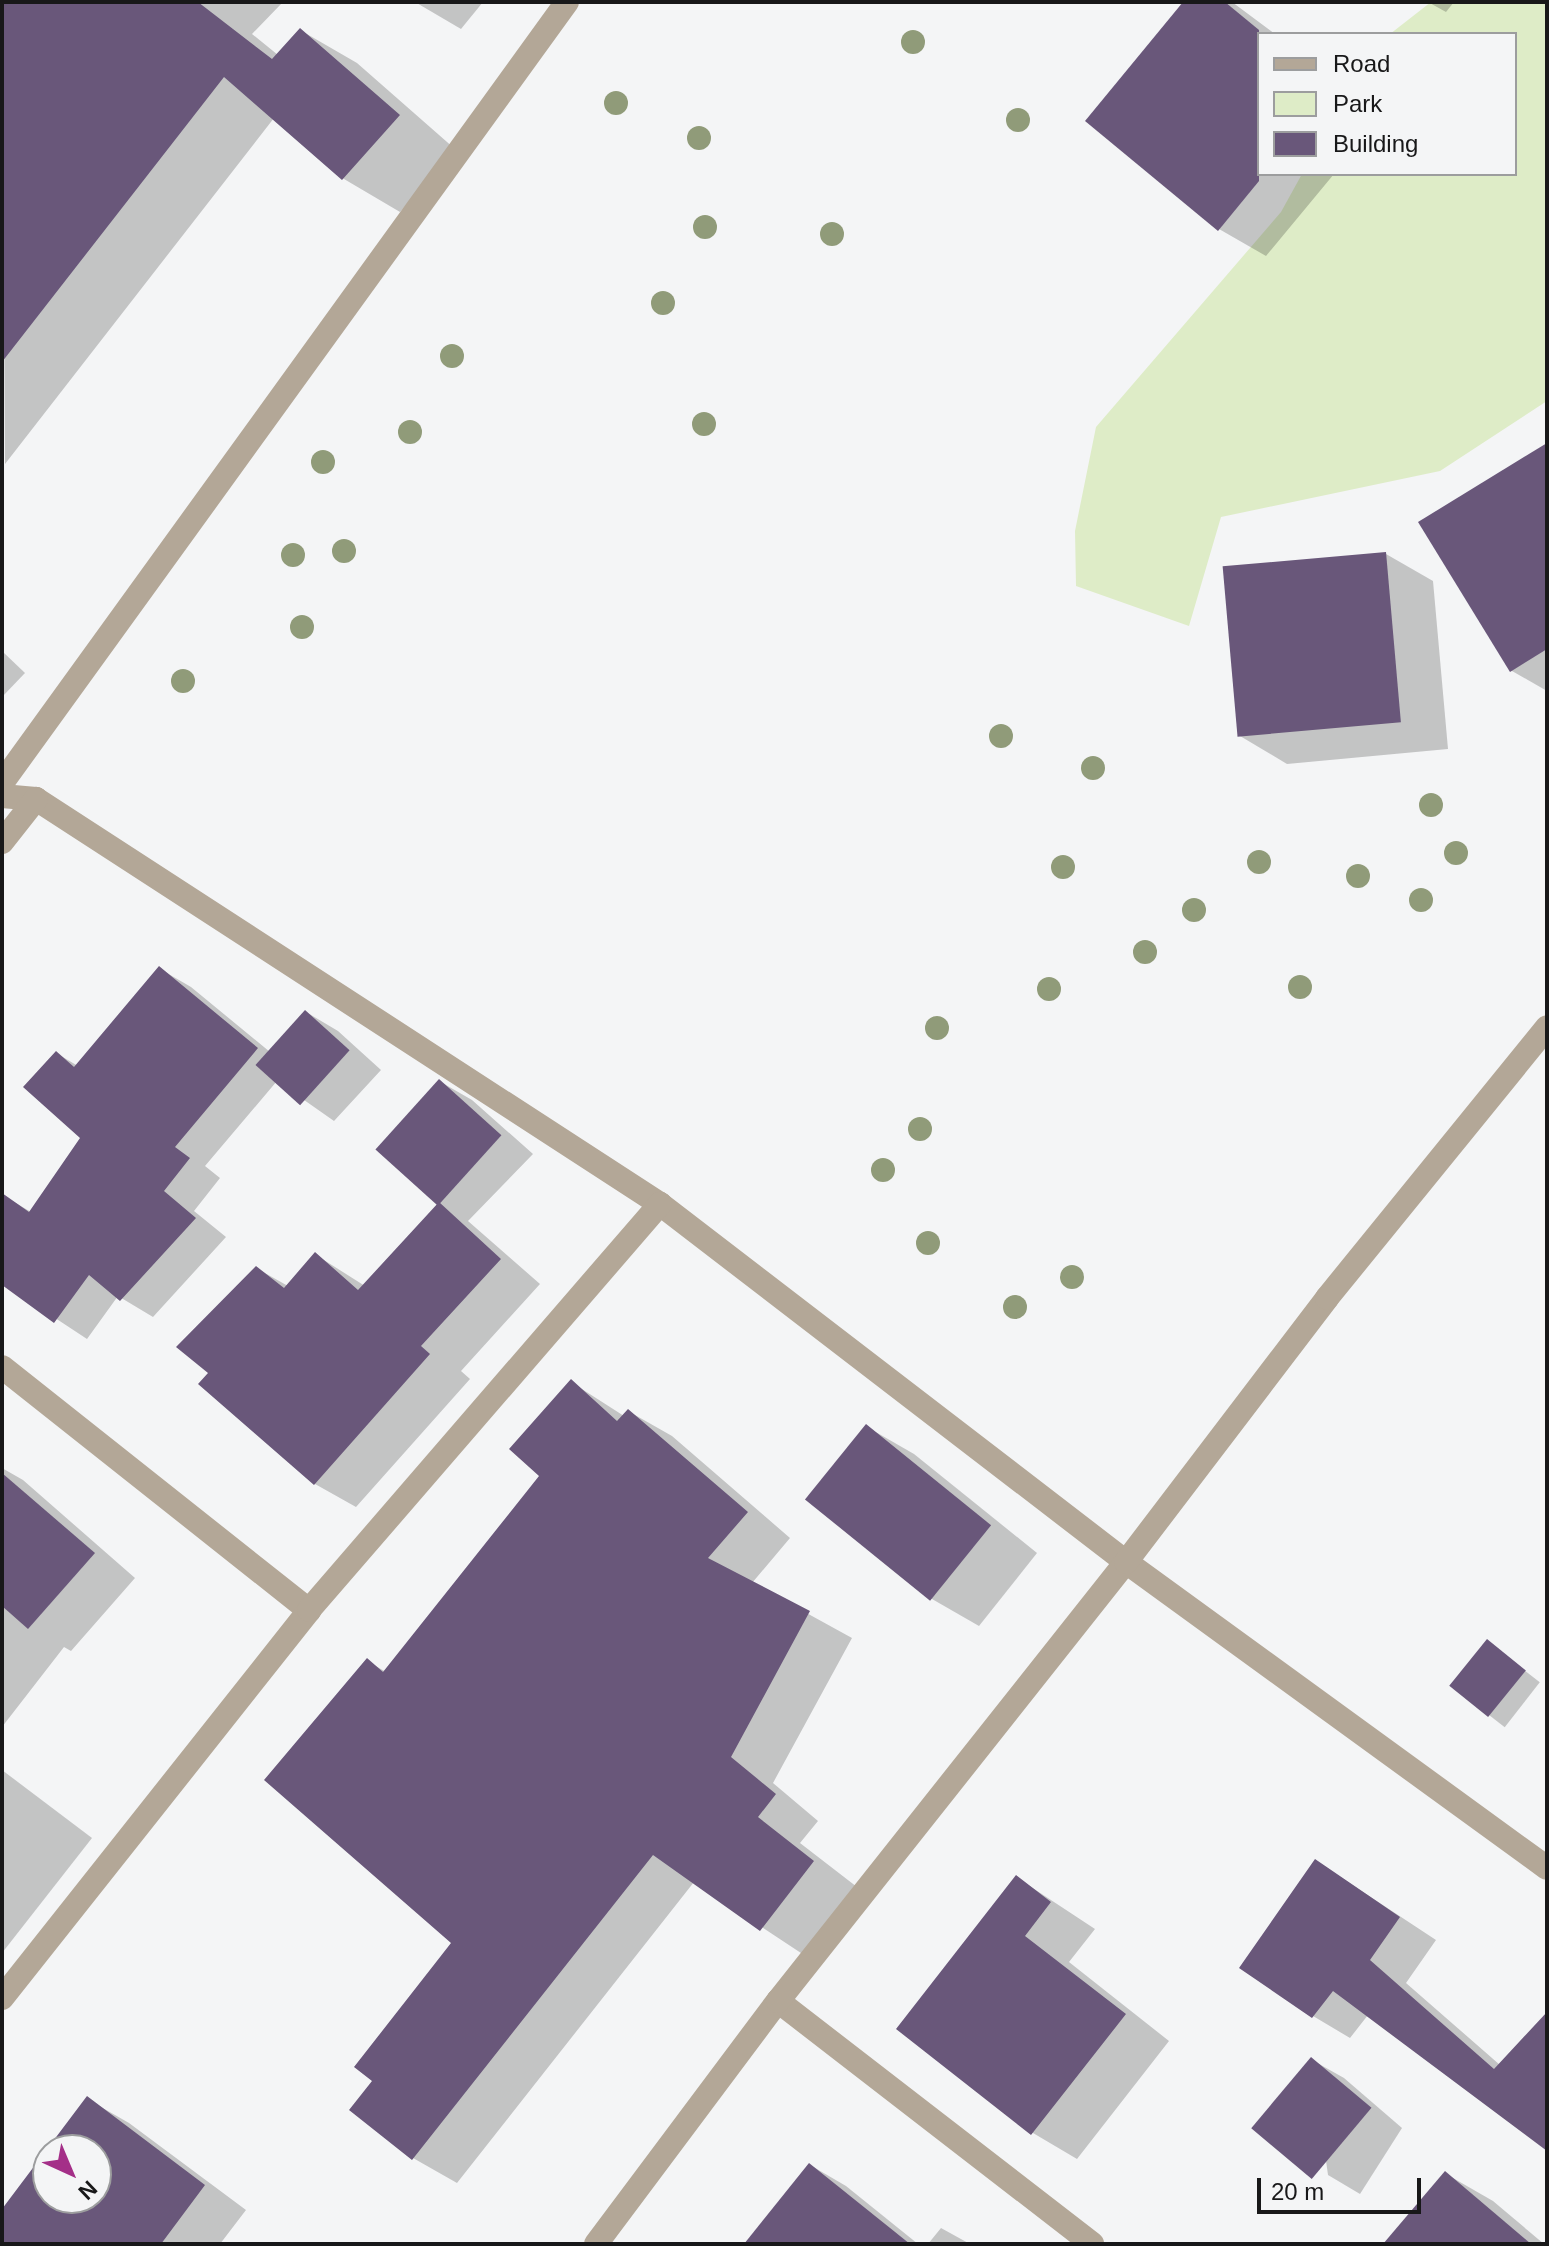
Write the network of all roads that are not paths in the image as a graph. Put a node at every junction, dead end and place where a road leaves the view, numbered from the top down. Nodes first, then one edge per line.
1 (567, 2) edge
2 (2, 783) edge
3 (2, 796) edge
4 (36, 799) junction
5 (2, 842) edge
6 (1547, 1027) edge
7 (660, 1204) junction
8 (2, 1367) edge
9 (1126, 1562) junction
10 (309, 1610) junction
11 (1547, 1868) edge
12 (2, 1998) edge
13 (778, 2001) junction
14 (596, 2244) edge
15 (1092, 2244) edge

1 - 2 street
3 - 4 street
4 - 5 street
4 - 7 street
6 - 9 street
7 - 9 street
7 - 10 street
8 - 10 street
9 - 11 street
9 - 13 street
10 - 12 street
13 - 14 street
13 - 15 street

